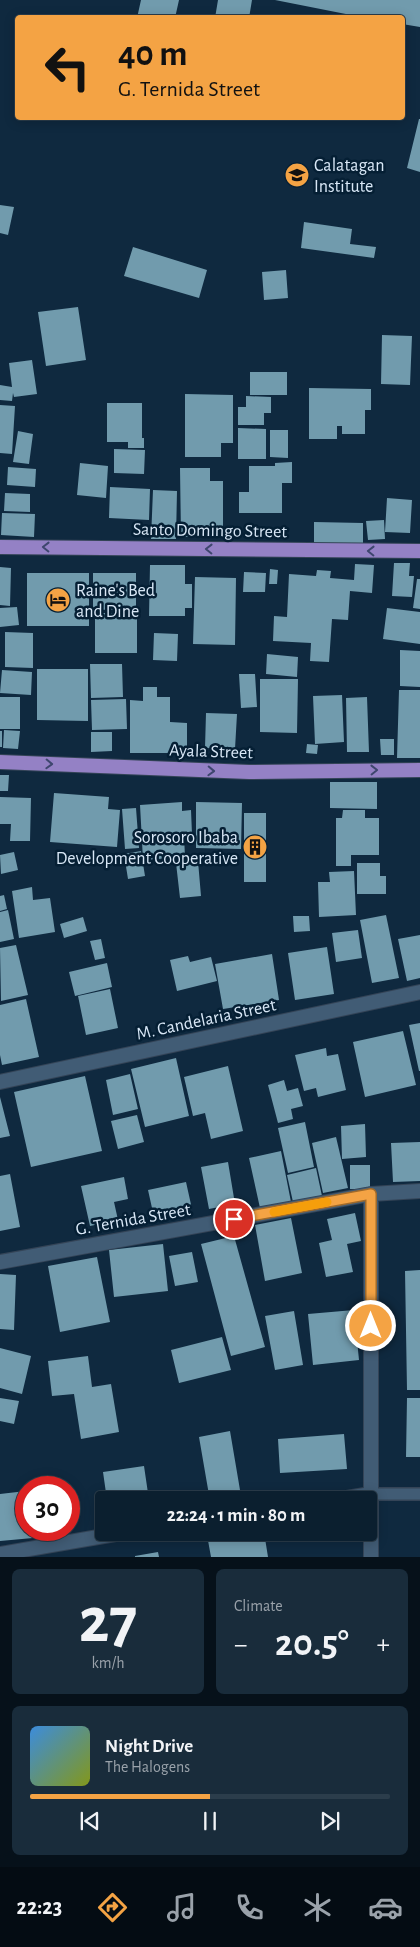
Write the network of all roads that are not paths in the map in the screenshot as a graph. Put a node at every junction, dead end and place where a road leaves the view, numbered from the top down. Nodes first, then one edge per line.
1 (0, 547) edge
2 (420, 551) edge
3 (0, 762) edge
4 (420, 770) edge
5 (420, 992) edge
6 (0, 1082) edge
7 (420, 1191) edge
8 (371, 1194) junction
9 (0, 1262) edge
10 (371, 1491) edge
11 (377, 1494) edge
12 (420, 1494) edge
13 (95, 1537) edge
14 (370, 1541) edge
15 (0, 1554) edge
16 (370, 1557) edge

2 -> 1 main road, Santo Domingo Street
3 -> 4 main road, Ayala Street
5 - 6 street, M. Candelaria Street
7 - 8 street, G. Ternida Street
8 - 9 street, G. Ternida Street
8 - 10 street
11 - 12 lane
13 - 15 street
14 - 16 street

